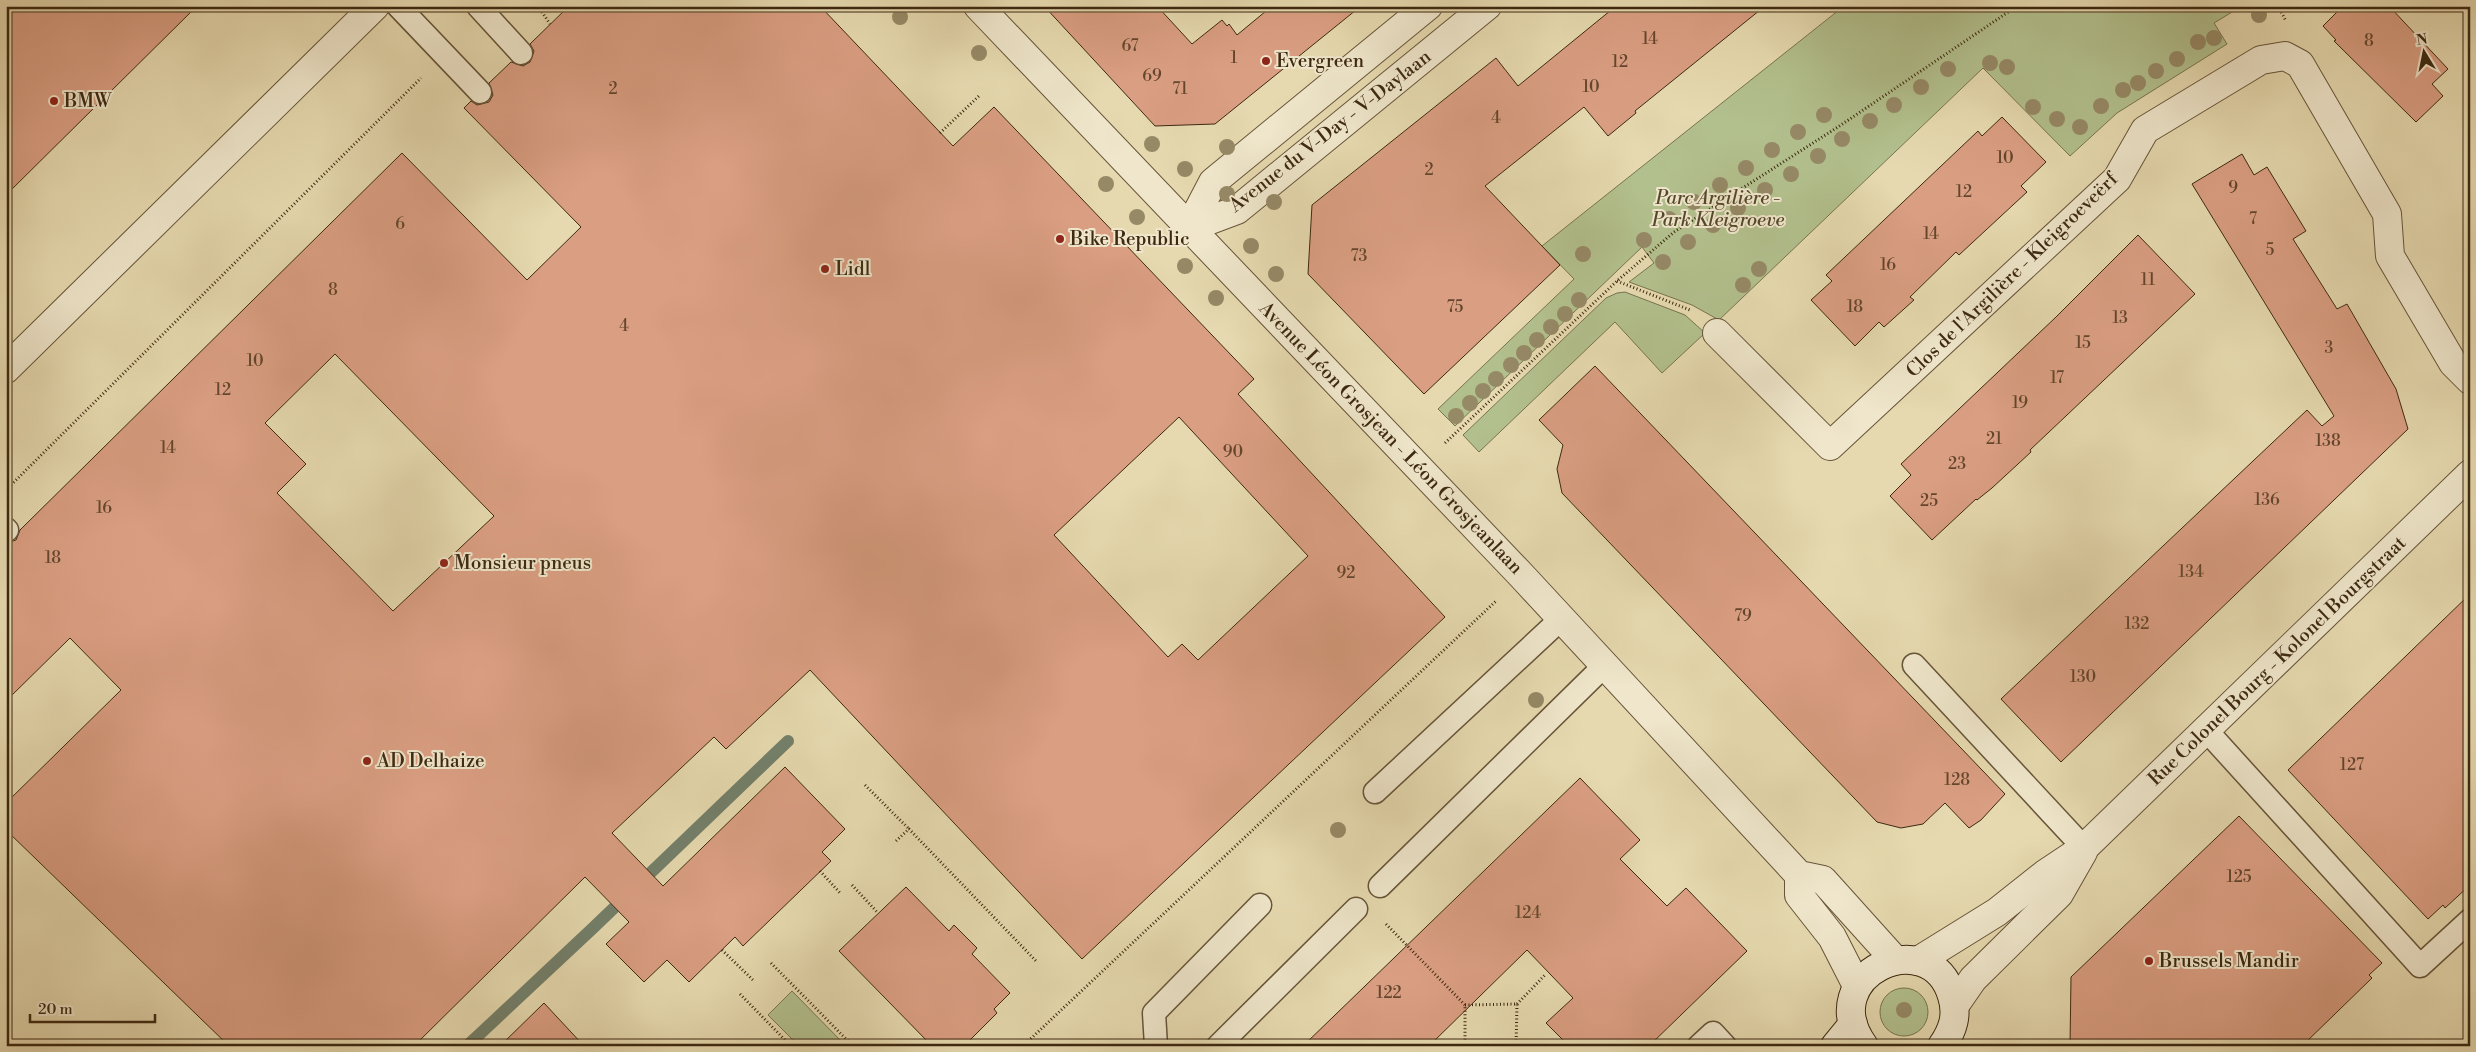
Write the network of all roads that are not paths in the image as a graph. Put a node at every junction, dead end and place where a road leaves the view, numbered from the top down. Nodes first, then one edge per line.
1 (375, 6) edge
2 (398, 6) edge
3 (478, 6) edge
4 (978, 6) edge
5 (1428, 6) edge
6 (1487, 6) edge
7 (521, 52) dead end
8 (480, 92) dead end
9 (1189, 228) junction
10 (1718, 334) road end
11 (6, 369) edge
12 (2470, 380) edge
13 (2470, 474) edge
14 (1562, 618) junction
15 (1606, 664) junction
16 (1914, 665) dead end
17 (2206, 730) junction
18 (1375, 792) dead end
19 (2084, 848) junction
20 (1799, 875) junction
21 (1380, 886) road end
22 (1260, 905) dead end
23 (1356, 909) dead end
24 (2470, 920) edge
25 (1907, 961) junction
26 (1858, 986) junction
27 (1955, 1005) junction
28 (1858, 1035) edge
29 (1950, 1043) edge
30 (1156, 1046) edge
31 (1218, 1046) edge
32 (1699, 1046) edge
33 (1725, 1046) edge
34 (1835, 1046) edge

1 - 11 street
2 - 8 lane
3 - 7 lane
4 - 9 street, Avenue Léon Grosjean - Léon Grosjeanlaan
5 - 9 street, Avenue du V-Day - V-Daylaan
6 - 9 street, Avenue du V-Day - V-Daylaan
9 - 14 street, Avenue Léon Grosjean - Léon Grosjeanlaan
10 - 12 street, Clos de l'Argilière - Kleigroeveërf
13 - 17 street, Rue Colonel Bourg - Kolonel Bourgstraat
14 - 15 street, Avenue Léon Grosjean - Léon Grosjeanlaan
14 - 18 lane
15 - 20 street, Avenue Léon Grosjean - Léon Grosjeanlaan
15 - 21 lane
16 - 19 lane
17 - 19 street, Rue Colonel Bourg - Kolonel Bourgstraat
17 - 24 lane
19 - 25 street, Rue Colonel Bourg - Kolonel Bourgstraat
19 - 27 street, Rue Colonel Bourg - Kolonel Bourgstraat
20 - 25 street
20 - 26 street
22 - 30 lane
23 - 31 lane
25 - 26 street, Rue Colonel Bourg - Kolonel Bourgstraat
25 - 27 street
26 - 28 street, Rue Colonel Bourg - Kolonel Bourgstraat
27 - 29 street, Rue Colonel Bourg - Kolonel Bourgstraat
28 - 34 street, Rue Colonel Bourg - Kolonel Bourgstraat
32 - 33 lane

